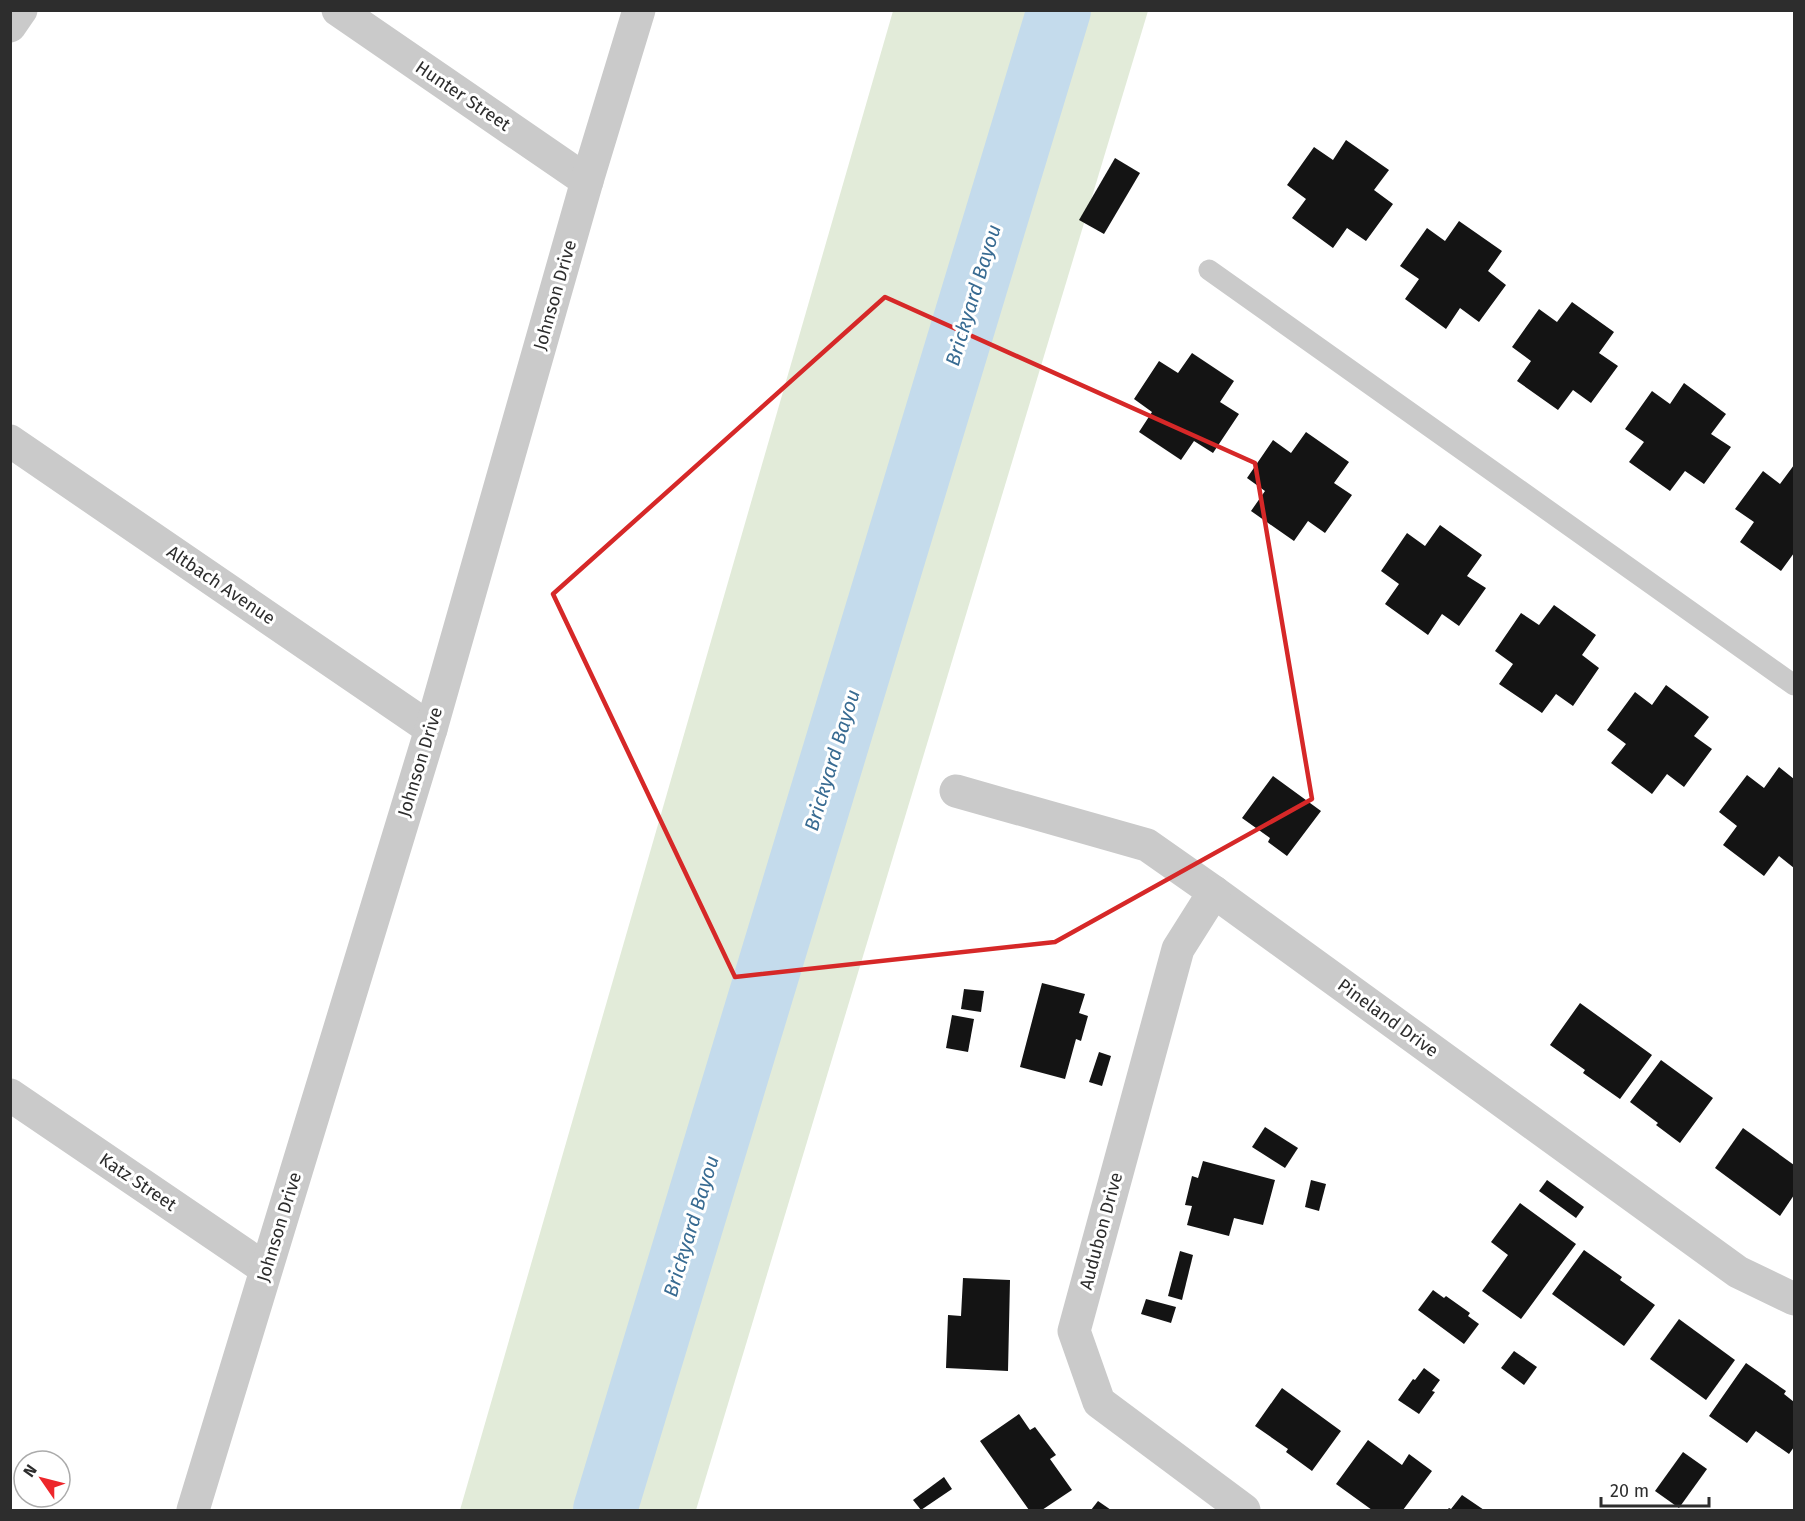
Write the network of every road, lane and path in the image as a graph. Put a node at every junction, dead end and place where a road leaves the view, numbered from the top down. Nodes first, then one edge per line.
1 (21, 10) edge
2 (338, 10) edge
3 (639, 10) edge
4 (10, 26) edge
5 (587, 181) junction
6 (1209, 270) dead end
7 (10, 441) edge
8 (1794, 685) edge
9 (431, 729) junction
10 (957, 791) dead end
11 (1214, 892) junction
12 (10, 1095) edge
13 (266, 1269) junction
14 (1794, 1299) edge
15 (193, 1510) edge
16 (1244, 1510) edge

1 - 4 street
2 - 5 street, Hunter Street
3 - 5 street, Johnson Drive
5 - 9 street, Johnson Drive
6 - 8 lane
7 - 9 street, Altbach Avenue
9 - 13 street, Johnson Drive
10 - 11 street, Pineland Drive
11 - 14 street, Pineland Drive
11 - 16 street, Audubon Drive
12 - 13 street, Katz Street
13 - 15 street, Johnson Drive

